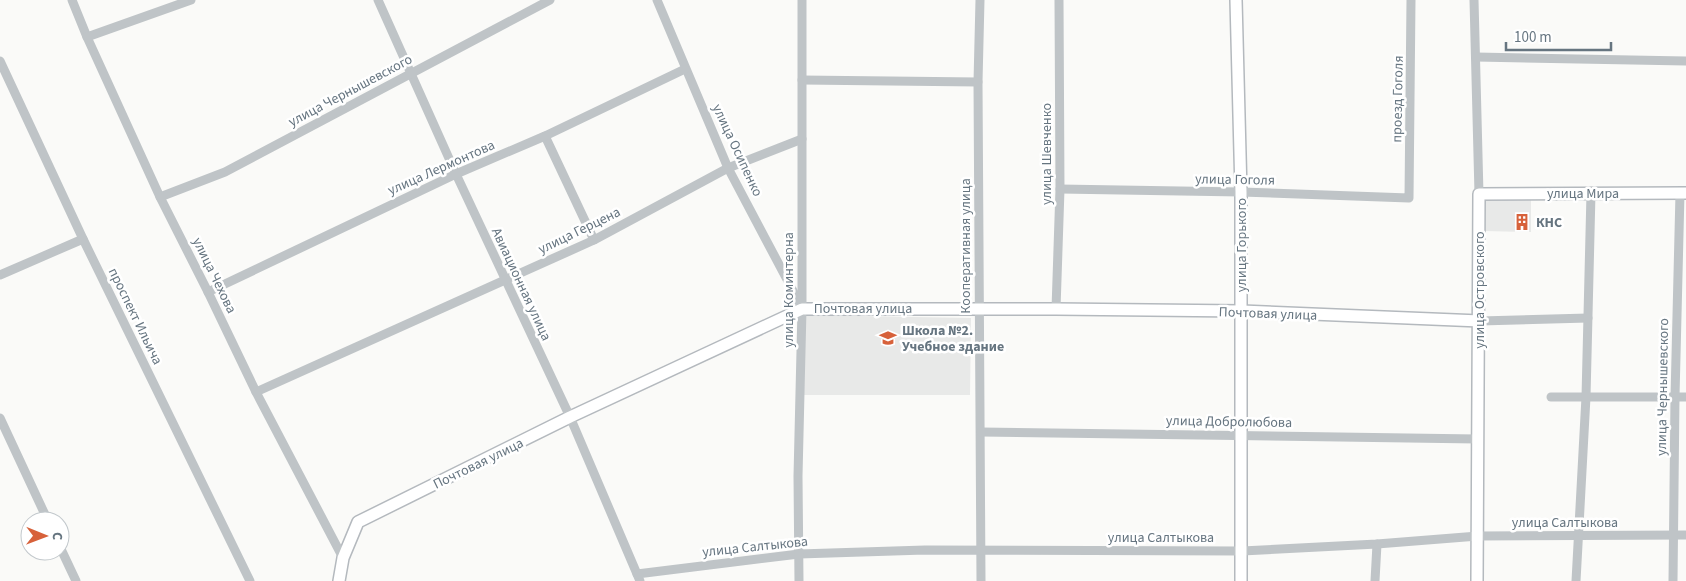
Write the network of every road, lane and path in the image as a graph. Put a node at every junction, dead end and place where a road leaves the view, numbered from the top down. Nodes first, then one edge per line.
1 (72, 0) edge
2 (191, 0) edge
3 (378, 0) edge
4 (550, 0) edge
5 (657, 0) edge
6 (802, 0) edge
7 (980, 0) edge
8 (1059, 0) edge
9 (1236, 0) edge
10 (1411, 0) edge
11 (1474, 0) edge
12 (87, 37) junction
13 (1476, 57) junction
14 (0, 61) edge
15 (1686, 61) edge
16 (686, 69) junction
17 (411, 72) junction
18 (802, 80) junction
19 (978, 82) junction
20 (545, 136) junction
21 (802, 139) junction
22 (728, 168) junction
23 (456, 174) junction
24 (1060, 189) junction
25 (1241, 192) junction
26 (1591, 193) junction
27 (1683, 193) edge
28 (1479, 194) junction
29 (160, 197) junction
30 (1409, 198) joint
31 (83, 239) junction
32 (594, 240) junction
33 (0, 275) edge
34 (506, 281) junction
35 (208, 292) junction
36 (979, 308) junction
37 (1056, 308) junction
38 (802, 309) junction
39 (1242, 311) junction
40 (1588, 318) junction
41 (1480, 321) junction
42 (256, 392) junction
43 (1551, 397) dead end
44 (1586, 397) junction
45 (1675, 397) junction
46 (1686, 397) edge
47 (0, 418) edge
48 (570, 418) junction
49 (981, 432) junction
50 (1241, 434) junction
51 (1478, 438) junction
52 (43, 511) edge
53 (1577, 535) junction
54 (1674, 535) junction
55 (1686, 535) edge
56 (1478, 536) junction
57 (1377, 544) junction
58 (981, 550) junction
59 (1242, 551) junction
60 (799, 554) junction
61 (343, 558) junction
62 (67, 561) edge
63 (638, 578) edge
64 (76, 581) edge
65 (250, 581) edge
66 (339, 581) edge
67 (799, 581) edge
68 (981, 581) edge
69 (1241, 581) edge
70 (1376, 581) edge
71 (1477, 581) edge
72 (1576, 581) edge
73 (1673, 581) edge

1 - 12 street, улица Чехова
2 - 12 street
3 - 17 street, Авиационная улица
4 - 17 street, улица Чернышевского
5 - 16 street, улица Осипенко
6 - 18 street, улица Коминтерна
7 - 19 street, Кооперативная улица
8 - 24 street, улица Шевченко
9 - 25 street, улица Горького
10 - 30 street, проезд Гоголя
11 - 13 street, улица Островского
12 - 29 street, улица Чехова
13 - 15 street
13 - 28 street, улица Островского
14 - 31 street, проспект Ильича
16 - 20 street, улица Лермонтова
16 - 22 street, улица Осипенко
17 - 23 street, Авиационная улица
17 - 29 street, улица Чернышевского
18 - 19 street
18 - 21 street, улица Коминтерна
19 - 36 street, Кооперативная улица
20 - 23 street, улица Лермонтова
20 - 32 street
21 - 22 street, улица Герцена
21 - 38 street, улица Коминтерна
22 - 32 street, улица Герцена
22 - 38 street, улица Осипенко
23 - 34 street, Авиационная улица
23 - 35 street, улица Лермонтова
24 - 25 street, улица Гоголя
24 - 37 street, улица Шевченко
25 - 30 street, улица Гоголя
25 - 39 street, улица Горького
26 - 27 street, улица Мира
26 - 28 street, улица Мира
26 - 40 street
27 - 45 street, улица Чернышевского
28 - 41 street, улица Островского
29 - 35 street, улица Чехова
31 - 33 street
31 - 65 street, проспект Ильича
32 - 34 street, улица Герцена
34 - 42 street, улица Герцена
34 - 48 street, Авиационная улица
35 - 42 street, улица Чехова
36 - 37 street, Почтовая улица
36 - 38 street, Почтовая улица
36 - 49 street, Кооперативная улица
37 - 39 street, Почтовая улица
38 - 48 street, Почтовая улица
38 - 60 street, улица Коминтерна
39 - 41 street, Почтовая улица
39 - 50 street, улица Горького
40 - 41 street
40 - 44 street
41 - 51 street, улица Островского
42 - 61 street, улица Чехова
43 - 44 street
44 - 45 street
44 - 53 street
45 - 46 street
45 - 54 street, улица Чернышевского
47 - 52 street
48 - 61 street, Почтовая улица
48 - 63 street, Авиационная улица
49 - 50 street, улица Добролюбова
49 - 58 street, Кооперативная улица
50 - 51 street, улица Добролюбова
50 - 59 street, улица Горького
51 - 56 street, улица Островского
53 - 54 street, улица Салтыкова
53 - 56 street, улица Салтыкова
53 - 72 street
54 - 55 street, улица Салтыкова
54 - 73 street, улица Чернышевского
56 - 57 street, улица Салтыкова
56 - 71 street, улица Островского
57 - 59 street, улица Салтыкова
57 - 70 street
58 - 59 street, улица Салтыкова
58 - 60 street, улица Салтыкова
58 - 68 street, Кооперативная улица
59 - 69 street, улица Горького
60 - 63 street, улица Салтыкова
60 - 67 street, улица Коминтерна
61 - 66 street, Почтовая улица
62 - 64 street

